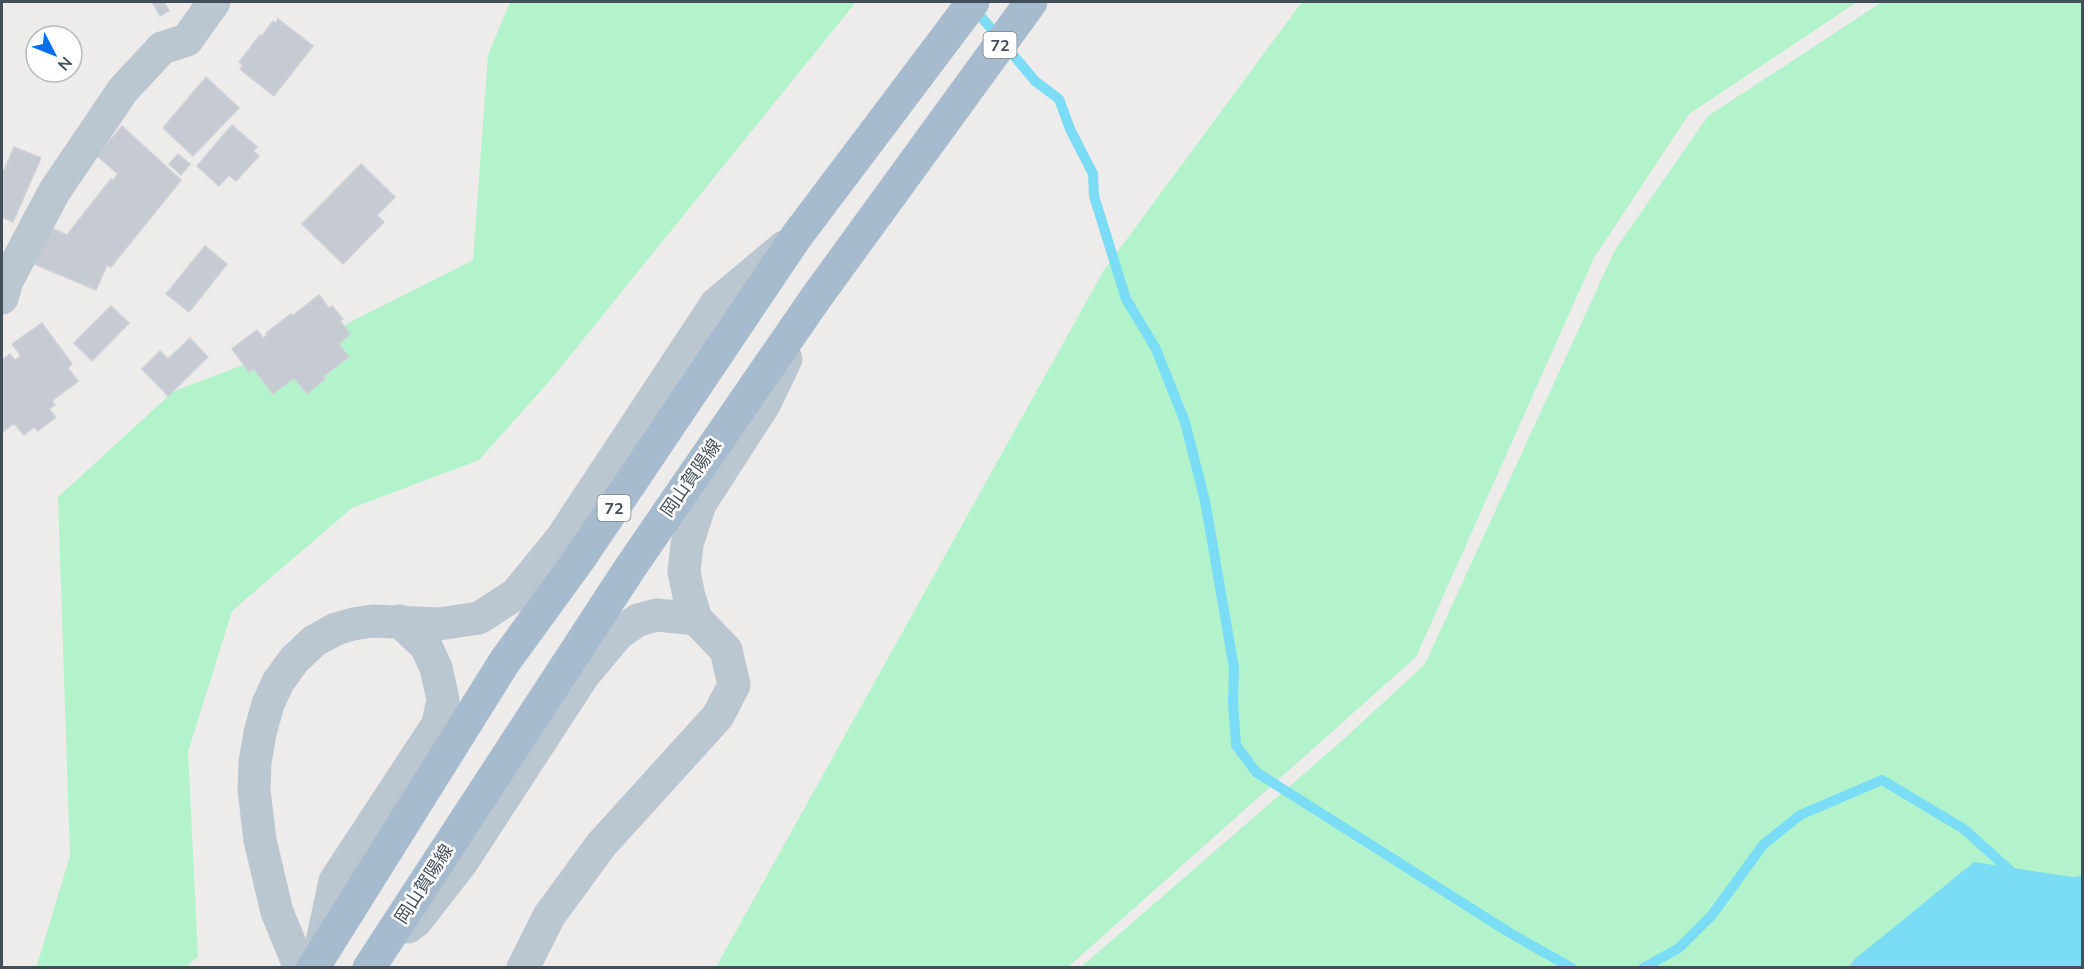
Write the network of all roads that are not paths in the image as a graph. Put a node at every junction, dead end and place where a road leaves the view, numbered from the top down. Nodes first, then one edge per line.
1 (213, 2) edge
2 (973, 2) edge
3 (1031, 2) edge
4 (796, 237) junction
5 (2, 297) edge
6 (814, 299) junction
7 (696, 619) junction
8 (399, 621) junction
9 (376, 957) edge
10 (310, 965) edge
11 (523, 968) edge

1 - 5 street
2 - 4 main road, 72
3 - 6 main road, 岡山賀陽線 / 72
4 - 8 street
4 - 10 main road, 72
6 - 7 street
6 - 9 main road, 岡山賀陽線 / 72
7 - 9 street
7 - 11 street
8 - 10 street
8 - 10 street

